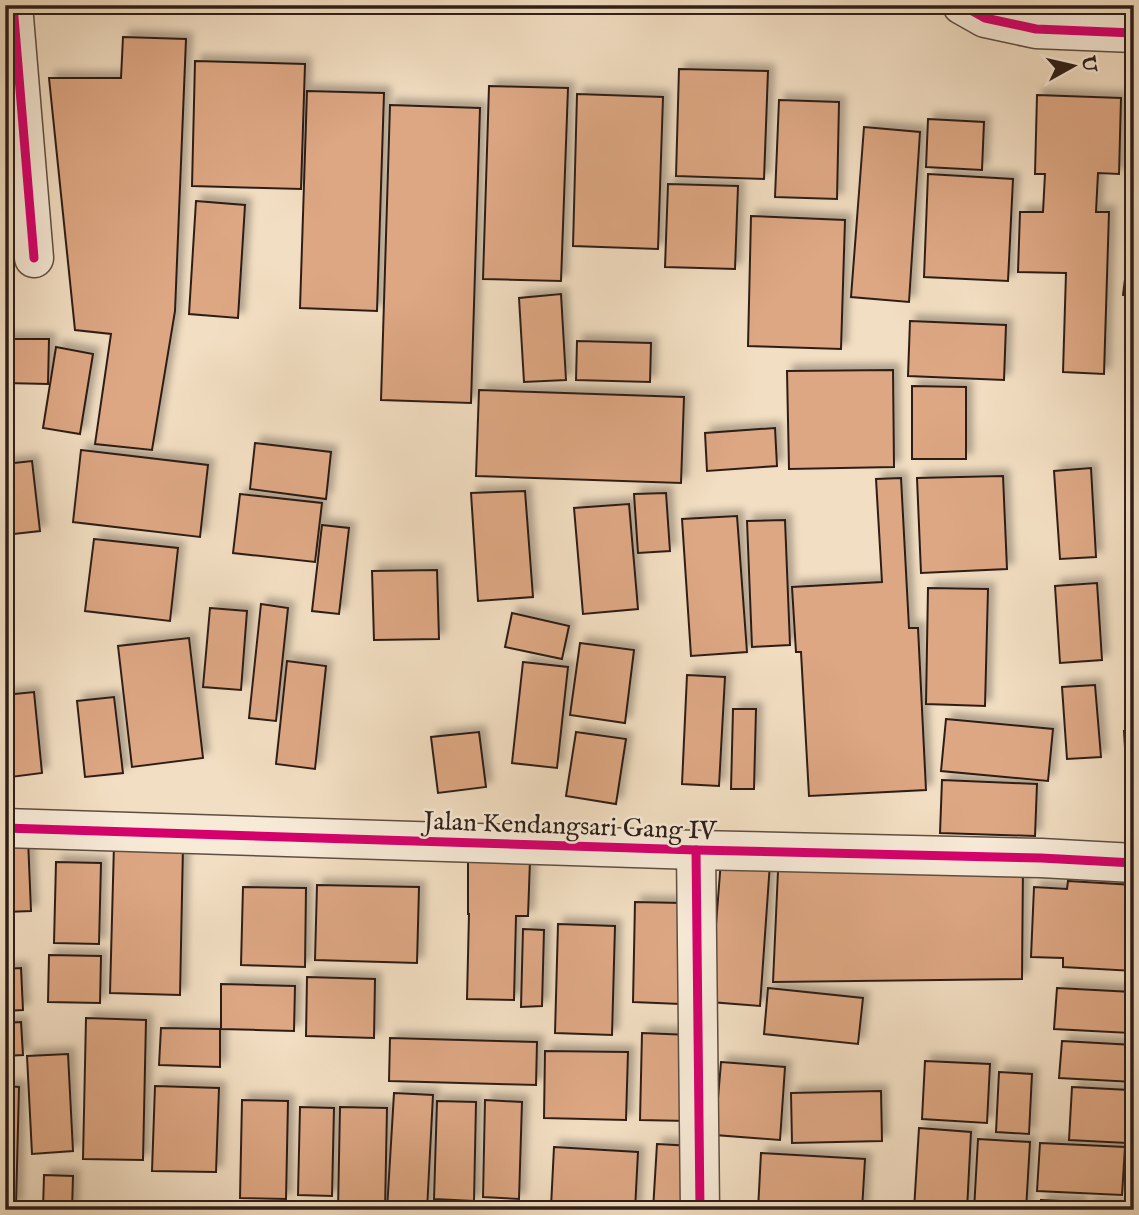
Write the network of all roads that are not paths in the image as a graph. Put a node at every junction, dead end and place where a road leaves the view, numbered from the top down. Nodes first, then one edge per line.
1 (13, 5) edge
2 (962, 5) edge
3 (1134, 33) edge
4 (34, 258) dead end
5 (5, 828) edge
6 (696, 850) junction
7 (1134, 863) edge
8 (700, 1210) edge

1 - 4 street
2 - 3 street
5 - 6 street, Jalan Kendangsari Gang IV
6 - 7 street, Jalan Kendangsari Gang IV
6 - 8 street

